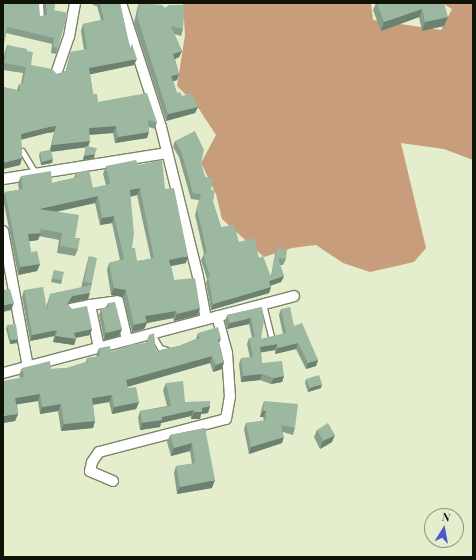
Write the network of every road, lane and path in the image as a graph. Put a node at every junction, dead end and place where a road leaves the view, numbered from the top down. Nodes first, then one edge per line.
1 (40, 3) edge
2 (75, 3) edge
3 (121, 3) edge
4 (41, 20) edge
5 (56, 74) edge
6 (22, 151) edge
7 (167, 153) junction
8 (36, 174) junction
9 (3, 179) edge
10 (3, 232) edge
11 (6, 267) edge
12 (294, 296) dead end
13 (263, 304) junction
14 (90, 305) junction
15 (71, 309) edge
16 (217, 316) junction
17 (206, 319) junction
18 (152, 333) junction
19 (271, 336) edge
20 (127, 340) junction
21 (99, 348) junction
22 (176, 348) edge
23 (28, 367) junction
24 (3, 373) edge
25 (113, 481) dead end

1 - 4 lane
2 - 5 street
3 - 7 street
6 - 8 lane
7 - 8 street
7 - 17 street
8 - 9 street
10 - 11 street
11 - 23 street
12 - 13 street
13 - 16 street
13 - 19 lane
14 - 15 street
14 - 20 street
14 - 21 street
16 - 17 street
16 - 25 street
17 - 18 street
18 - 20 street
18 - 22 lane
20 - 21 street
21 - 23 street
23 - 24 street

